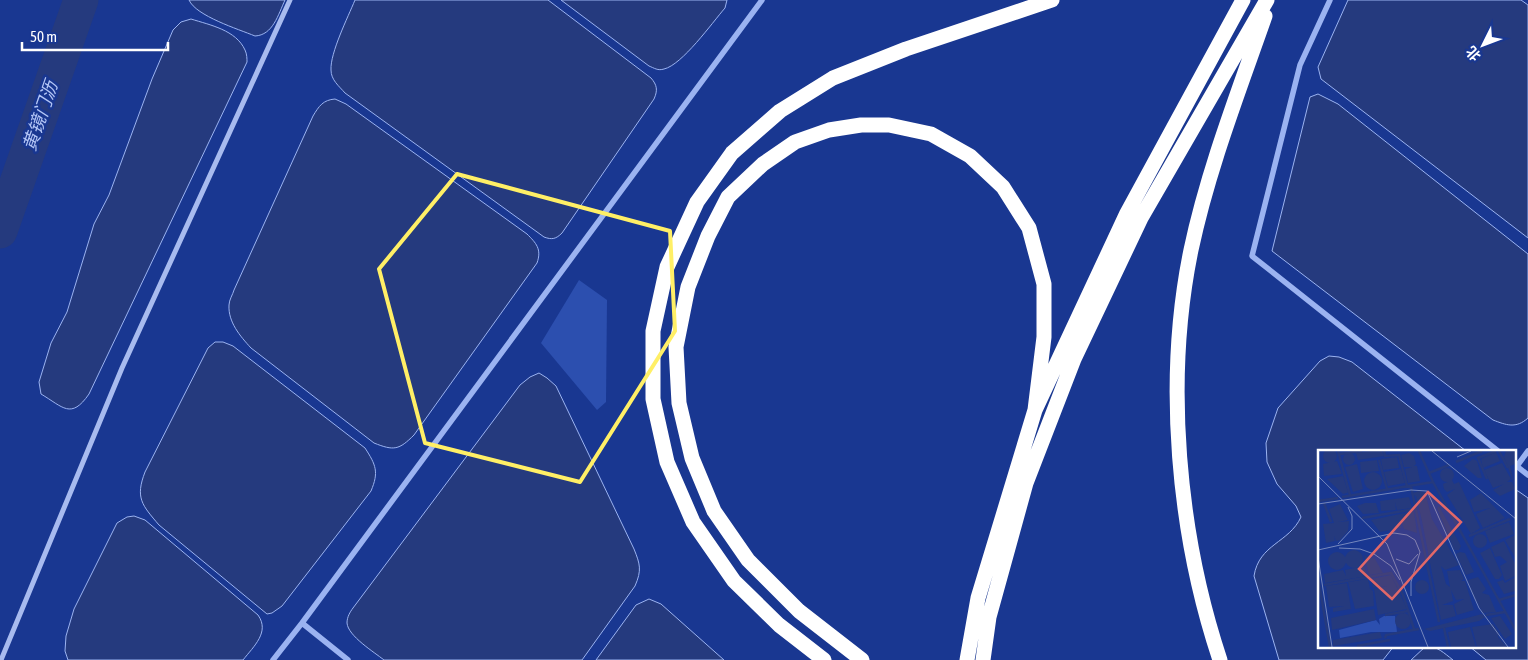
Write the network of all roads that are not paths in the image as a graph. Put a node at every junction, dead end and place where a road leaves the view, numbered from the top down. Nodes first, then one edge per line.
1 (290, 0) edge
2 (1052, 0) edge
3 (1243, 0) edge
4 (1267, 0) edge
5 (1271, 0) edge
6 (1134, 216) junction
7 (1036, 410) junction
8 (1, 660) edge
9 (824, 660) edge
10 (862, 660) edge
11 (967, 660) edge
12 (983, 660) edge
13 (1220, 660) edge

1 - 8 street
2 - 9 highway
3 - 6 highway
4 - 6 highway
5 - 13 highway
6 - 7 highway
6 - 12 highway
7 - 10 highway
7 - 11 highway

